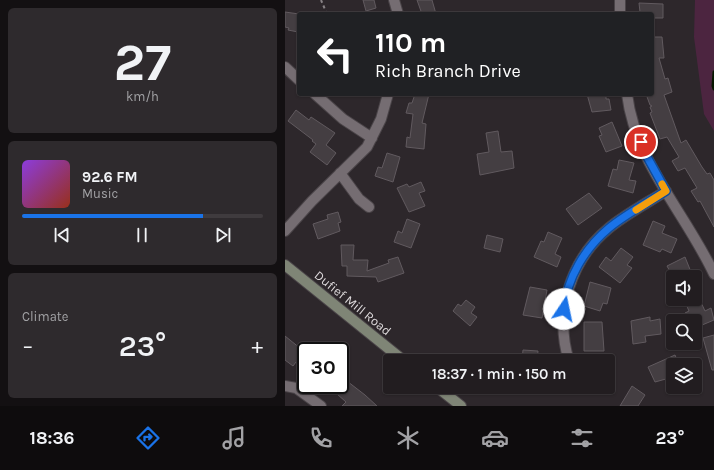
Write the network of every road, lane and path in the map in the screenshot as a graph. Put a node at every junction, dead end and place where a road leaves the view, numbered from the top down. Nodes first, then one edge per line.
1 (321, 0) edge
2 (394, 0) edge
3 (620, 0) edge
4 (326, 12) edge
5 (397, 12) edge
6 (620, 12) edge
7 (285, 67) edge
8 (297, 78) edge
9 (317, 96) edge
10 (387, 96) edge
11 (627, 96) edge
12 (372, 138) junction
13 (340, 173) junction
14 (666, 191) junction
15 (369, 207) dead end
16 (285, 231) edge
17 (285, 265) edge
18 (714, 274) edge
19 (395, 354) edge
20 (567, 354) edge
21 (285, 386) edge
22 (446, 394) edge
23 (321, 406) edge
24 (461, 406) edge

1 - 4 path
2 - 5 street
3 - 6 street
7 - 8 street
9 - 12 street
10 - 12 street
11 - 14 street
12 - 13 street
13 - 15 street
13 - 16 street
14 - 18 street
14 - 20 street
17 - 19 main road, Dufief Mill Road
21 - 23 street
22 - 24 main road

